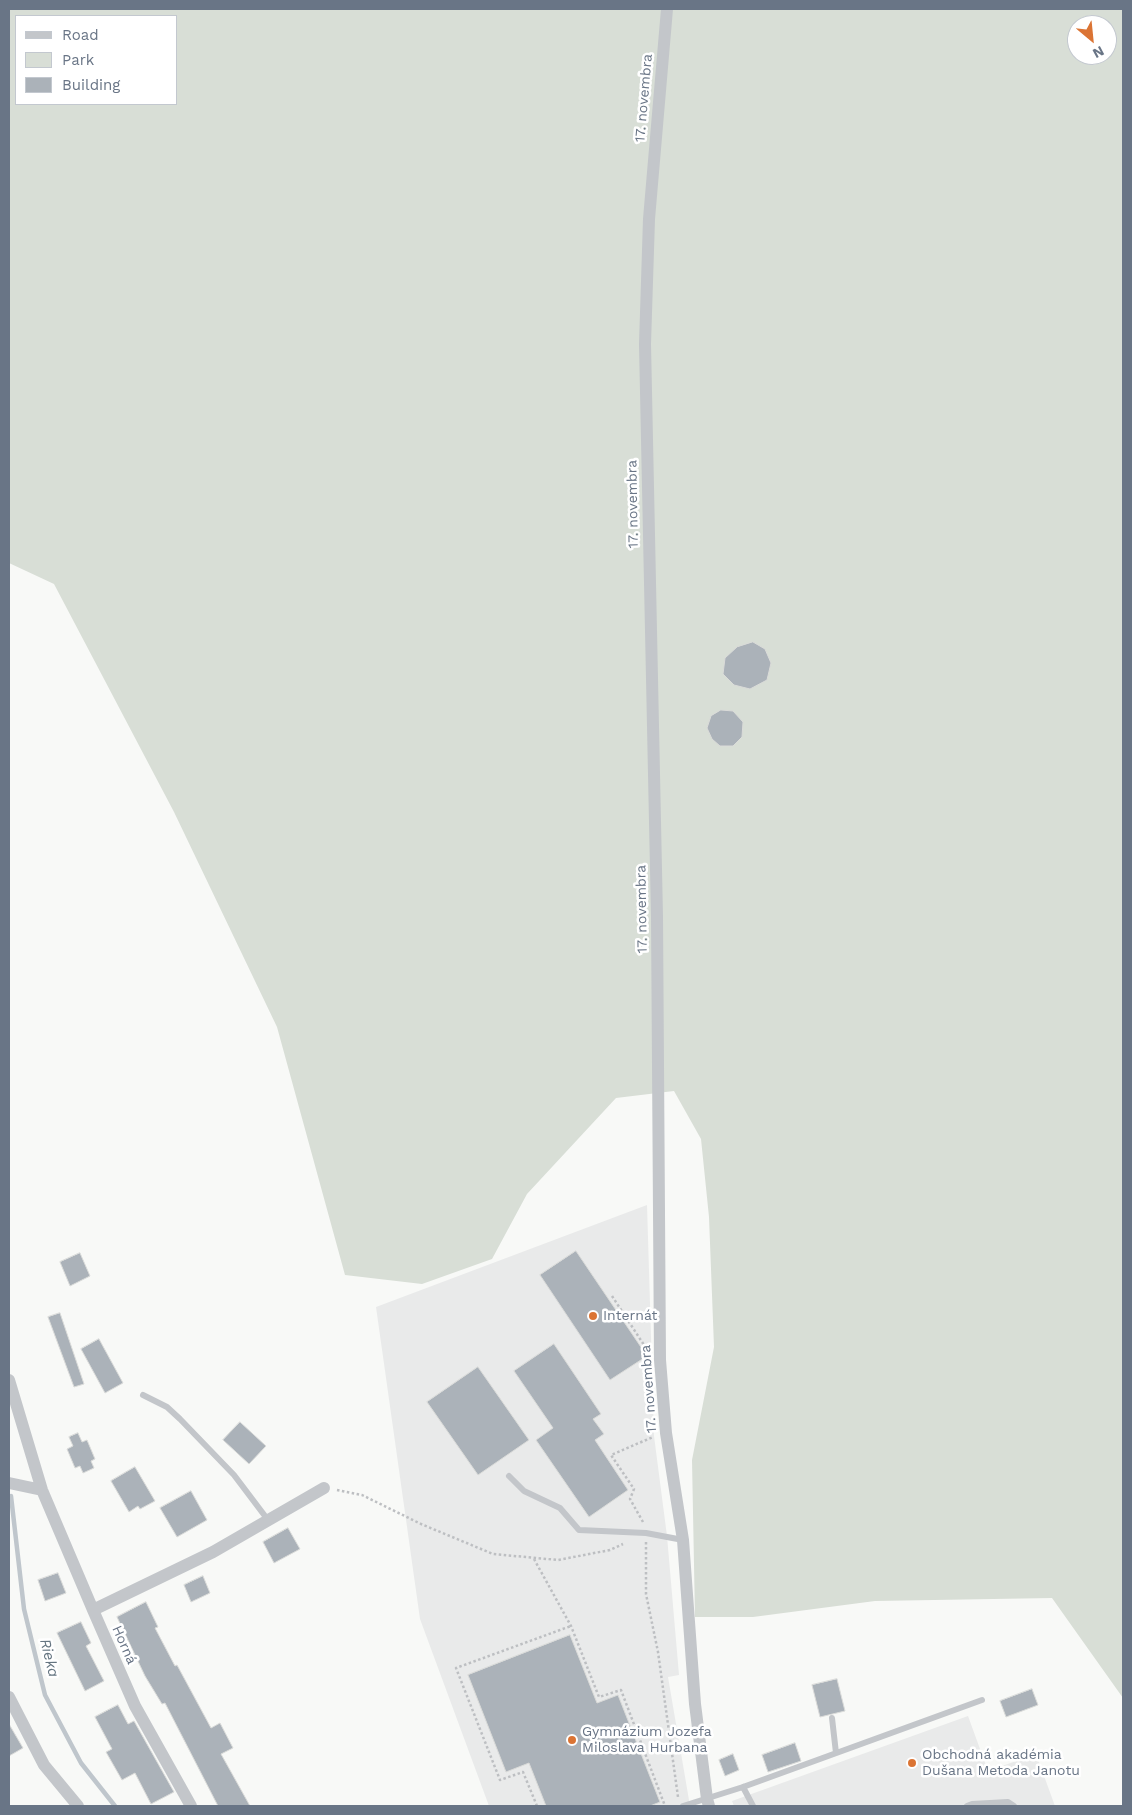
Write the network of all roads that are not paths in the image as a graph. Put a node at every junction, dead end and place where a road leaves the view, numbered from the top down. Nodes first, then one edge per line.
1 (667, 9) edge
2 (9, 1380) edge
3 (143, 1395) dead end
4 (509, 1476) dead end
5 (9, 1483) edge
6 (324, 1488) road end
7 (42, 1490) junction
8 (268, 1520) junction
9 (683, 1540) junction
10 (93, 1610) junction
11 (9, 1697) edge
12 (982, 1700) dead end
13 (832, 1718) dead end
14 (836, 1753) junction
15 (743, 1787) junction
16 (708, 1803) edge
17 (78, 1806) edge
18 (191, 1806) edge
19 (683, 1806) edge
20 (752, 1806) edge
21 (967, 1806) edge
22 (1014, 1806) edge

1 - 9 street, 17. novembra
2 - 7 street, Horná
3 - 8 lane
4 - 9 lane
5 - 7 street
6 - 8 street
7 - 10 street, Horná
8 - 10 street
9 - 16 street, 17. novembra
10 - 18 street, Horná
11 - 17 street
12 - 14 lane
13 - 14 lane
14 - 15 lane
15 - 16 lane
15 - 20 lane
16 - 19 lane
21 - 22 lane

